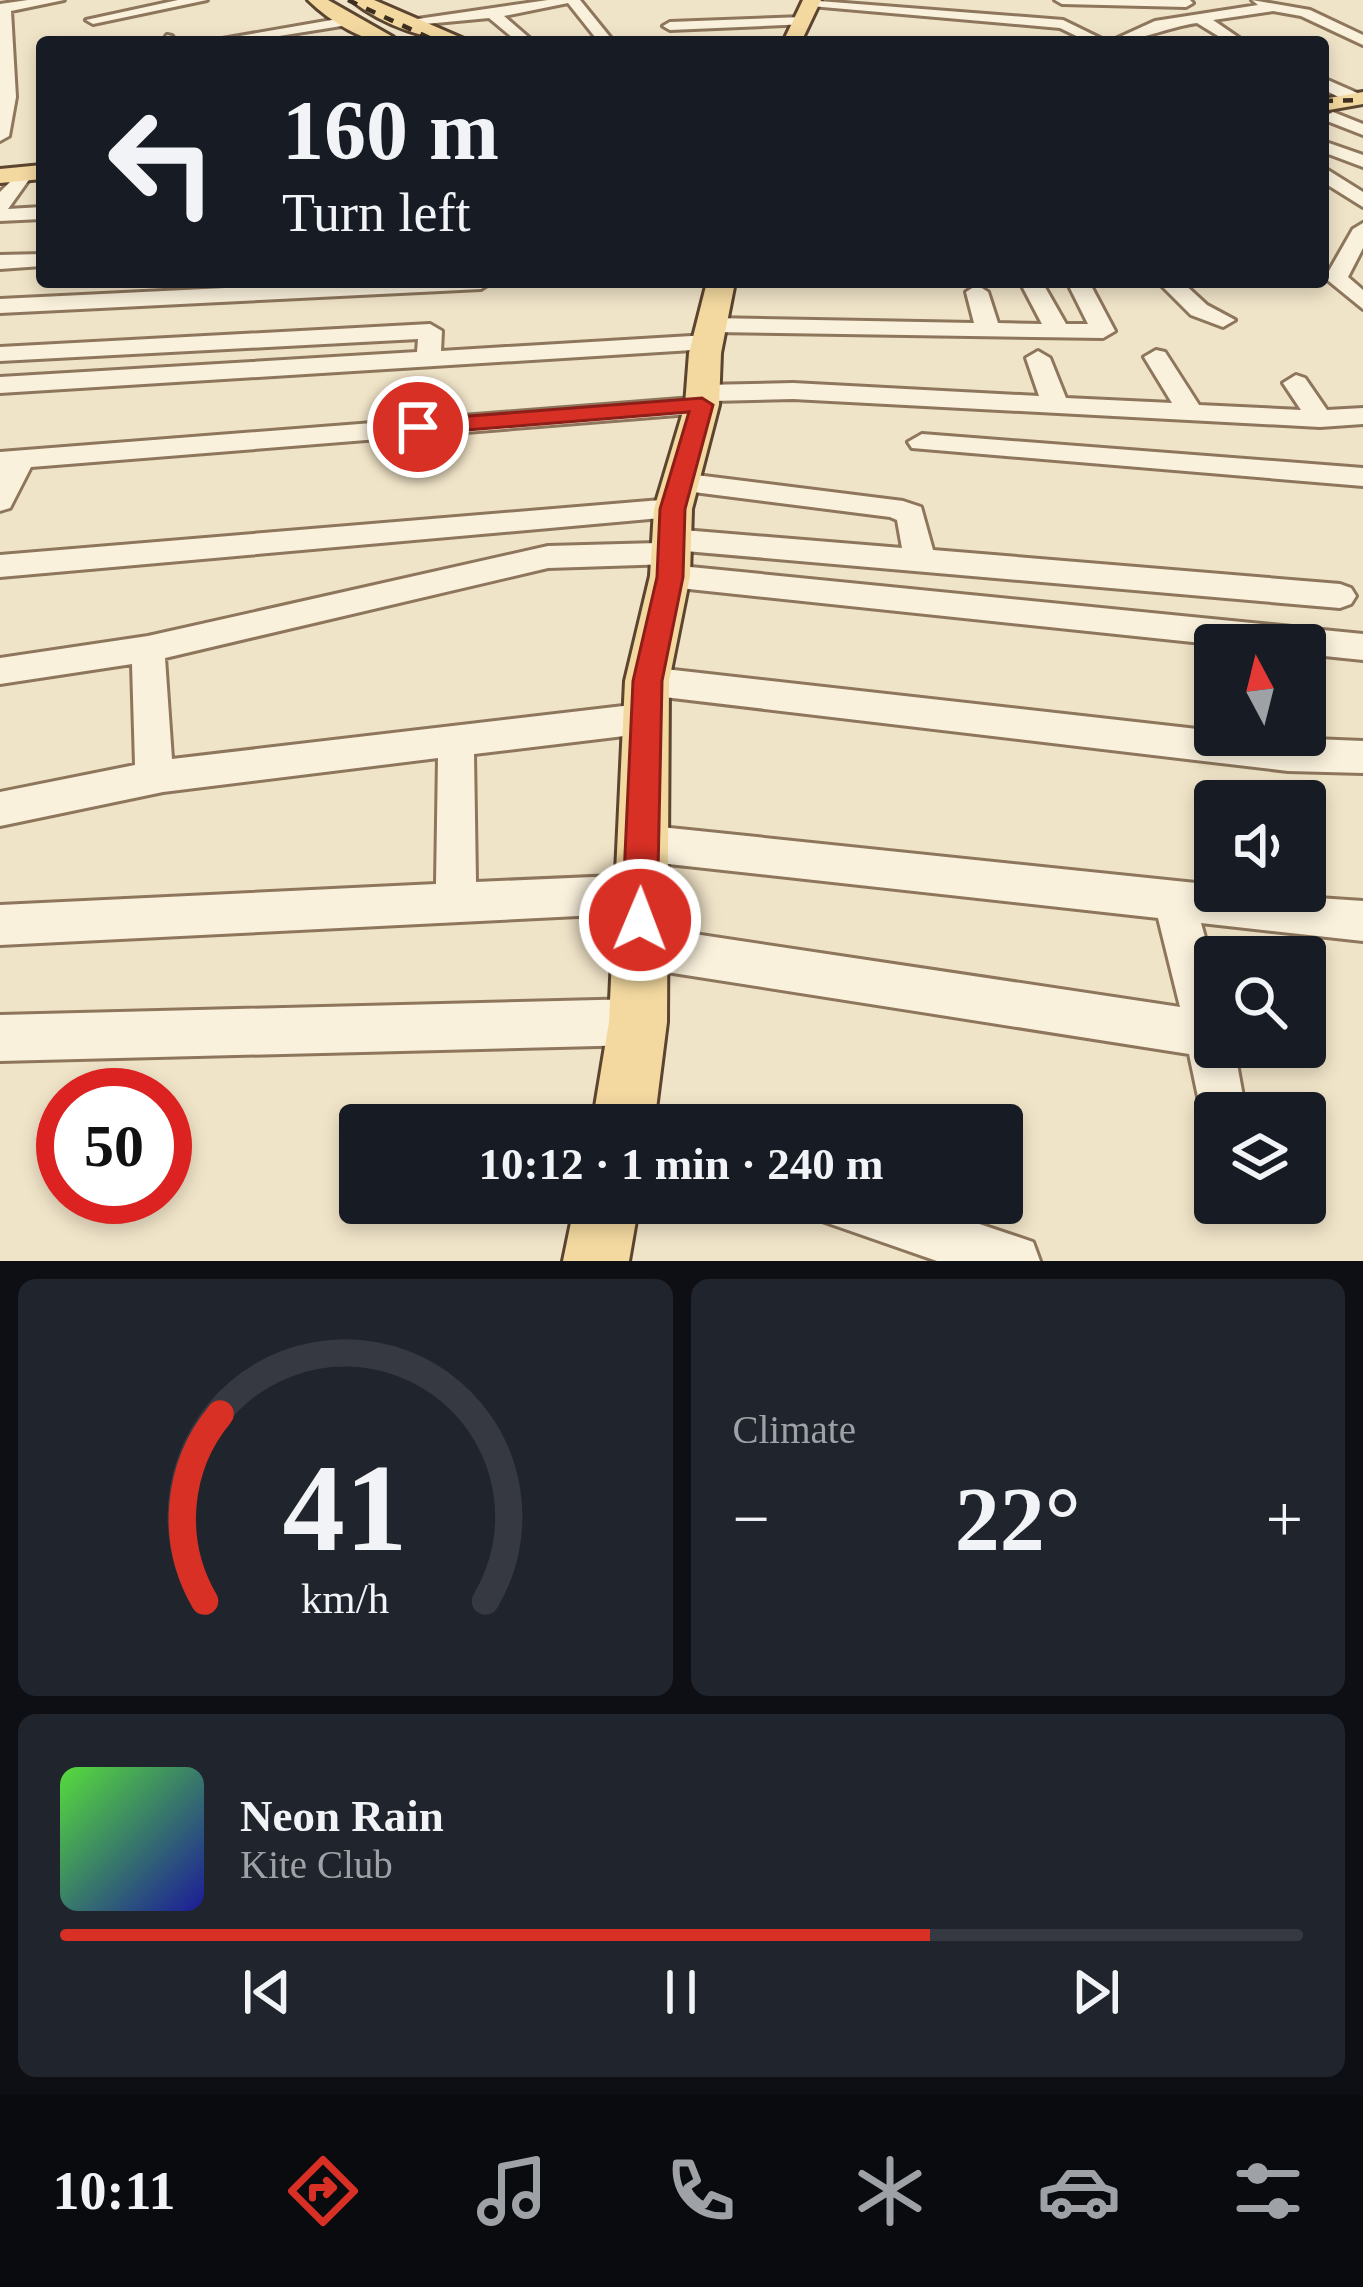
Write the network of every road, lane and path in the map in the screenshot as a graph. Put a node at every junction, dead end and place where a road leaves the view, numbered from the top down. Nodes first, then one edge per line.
1 (57, 0) edge
2 (196, 0) edge
3 (317, 0) edge
4 (360, 0) edge
5 (465, 0) edge
6 (568, 0) edge
7 (1062, 0) edge
8 (1225, 0) edge
9 (1266, 3) edge
10 (1127, 4) junction
11 (2, 7) edge
12 (488, 15) junction
13 (1198, 17) junction
14 (1363, 17) edge
15 (93, 20) dead end
16 (349, 20) junction
17 (803, 20) edge
18 (1034, 21) junction
19 (1308, 21) junction
20 (404, 22) junction
21 (915, 24) dead end
22 (1150, 27) junction
23 (743, 28) edge
24 (673, 30) edge
25 (249, 36) edge
26 (384, 36) edge
27 (445, 36) edge
28 (518, 36) edge
29 (602, 36) edge
30 (1090, 36) edge
31 (1130, 36) edge
32 (1228, 36) edge
33 (1363, 41) edge
34 (1329, 86) edge
35 (1361, 103) edge
36 (1329, 113) edge
37 (1329, 115) edge
38 (1363, 130) edge
39 (0, 136) edge
40 (1329, 148) edge
41 (1363, 160) edge
42 (22, 174) edge
43 (1329, 177) edge
44 (1363, 202) edge
45 (1329, 204) edge
46 (0, 205) edge
47 (1363, 212) edge
48 (36, 213) edge
49 (0, 215) edge
50 (1363, 229) edge
51 (36, 260) edge
52 (0, 262) edge
53 (1329, 278) edge
54 (361, 288) edge
55 (1034, 288) edge
56 (1081, 288) edge
57 (1175, 288) edge
58 (976, 292) dead end
59 (1363, 302) edge
60 (0, 306) edge
61 (714, 316) edge
62 (1223, 320) dead end
63 (988, 331) junction
64 (1058, 331) junction
65 (0, 354) edge
66 (1038, 358) dead end
67 (1156, 358) dead end
68 (429, 359) junction
69 (1296, 383) dead end
70 (0, 385) edge
71 (702, 399) junction
72 (1056, 406) junction
73 (1105, 408) junction
74 (1191, 412) junction
75 (1320, 418) junction
76 (1362, 418) edge
77 (922, 442) dead end
78 (1124, 458) junction
79 (10, 460) edge
80 (1363, 477) edge
81 (0, 501) edge
82 (673, 532) junction
83 (919, 558) junction
84 (0, 566) edge
85 (1340, 596) dead end
86 (1363, 646) edge
87 (148, 649) junction
88 (0, 671) edge
89 (648, 699) junction
90 (456, 742) junction
91 (1363, 757) edge
92 (154, 778) junction
93 (0, 809) edge
94 (641, 843) junction
95 (638, 893) junction
96 (457, 902) junction
97 (1175, 903) junction
98 (1363, 922) edge
99 (0, 925) edge
100 (641, 947) junction
101 (1194, 976) edge
102 (638, 1022) junction
103 (1194, 1032) edge
104 (0, 1038) edge
105 (626, 1104) edge
106 (603, 1224) edge
107 (903, 1224) edge
108 (596, 1261) edge
109 (1014, 1261) edge

1 - 11 street
2 - 15 street
3 - 16 main road
4 - 20 main road
5 - 12 street
6 - 12 street
6 - 29 street
7 - 10 street
8 - 10 street
9 - 13 street
9 - 19 street
10 - 22 street
11 - 39 street
12 - 20 street
12 - 28 street
13 - 22 street
13 - 32 street
14 - 19 street
16 - 25 street
16 - 26 main road
17 - 18 street
17 - 23 street
18 - 21 street
18 - 30 street
19 - 33 street
20 - 27 main road
22 - 31 street
23 - 24 street
34 - 35 street
35 - 36 main road
37 - 38 street
40 - 41 street
42 - 46 street
43 - 44 street
45 - 47 street
48 - 49 street
50 - 53 street
51 - 52 street
53 - 59 street
54 - 60 street
55 - 64 street
56 - 64 street
57 - 62 street
58 - 63 street
61 - 63 street
61 - 68 street
61 - 71 main road
63 - 64 street
65 - 68 street
66 - 72 street
67 - 74 street
68 - 70 street
69 - 75 street
71 - 72 street
71 - 79 street
71 - 82 main road
72 - 73 street
73 - 74 street
73 - 78 street
74 - 75 street
75 - 76 street
77 - 78 street
78 - 80 street
79 - 81 street
82 - 83 street
82 - 83 street
82 - 84 street
82 - 86 street
82 - 87 street
82 - 89 main road
83 - 85 street
87 - 88 street
87 - 92 street
89 - 90 street
89 - 91 street
89 - 94 main road
90 - 92 street
90 - 96 street
92 - 93 street
94 - 95 main road
94 - 97 street
95 - 96 street
95 - 100 main road
96 - 99 street
97 - 98 street
97 - 101 street
100 - 102 main road
100 - 103 street
102 - 104 street
102 - 105 main road
106 - 108 main road
107 - 109 street

